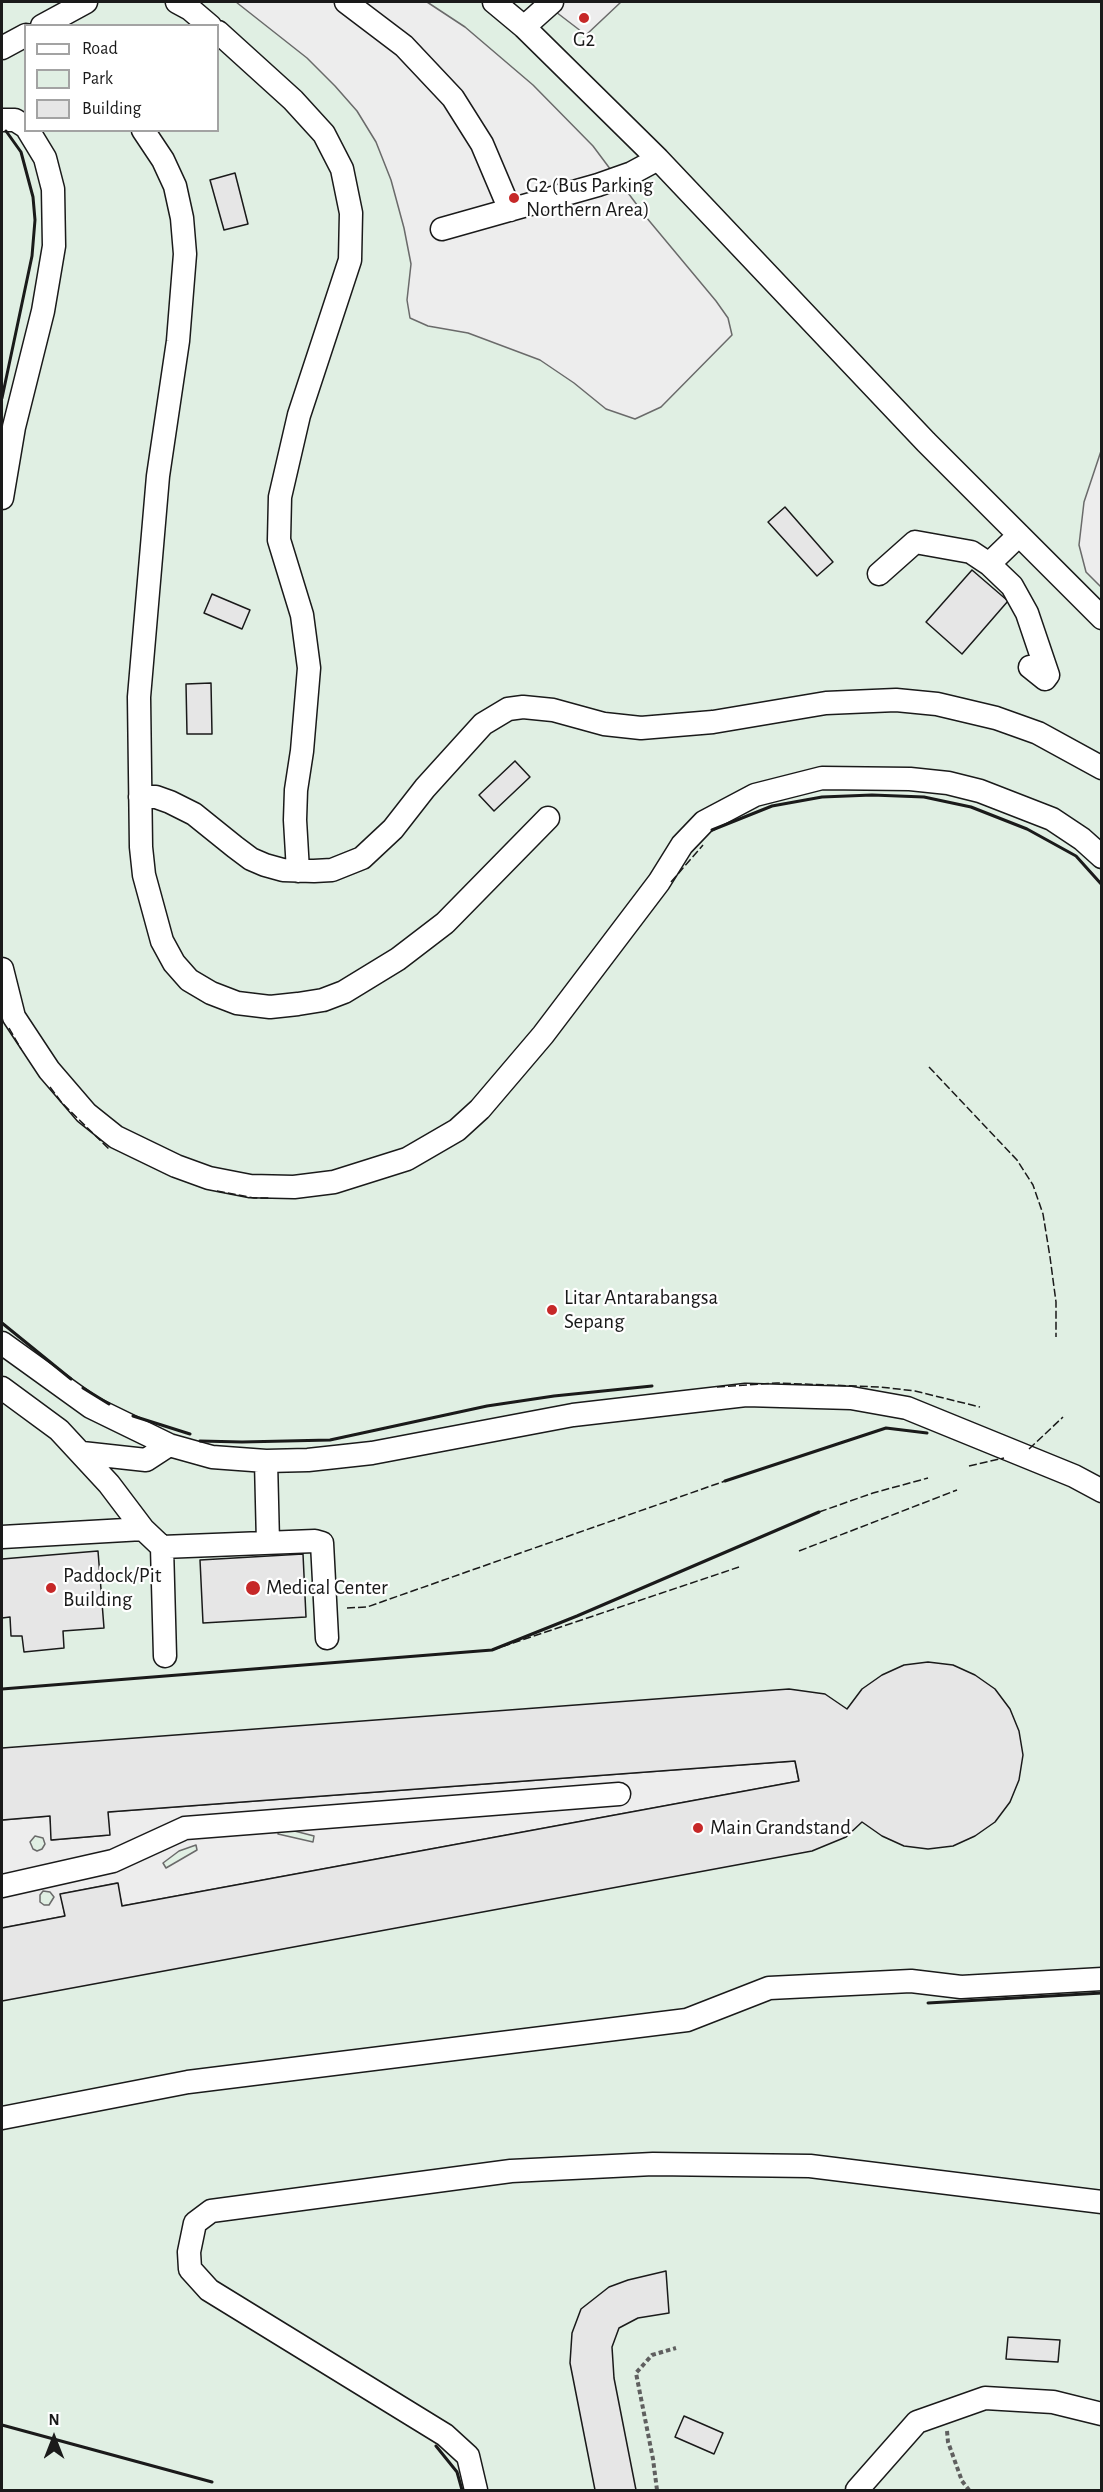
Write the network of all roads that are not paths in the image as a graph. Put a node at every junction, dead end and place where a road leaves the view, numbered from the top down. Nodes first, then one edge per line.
1 (86, 2) edge
2 (177, 2) edge
3 (346, 2) edge
4 (494, 2) edge
5 (552, 2) edge
6 (46, 24) edge
7 (208, 24) edge
8 (524, 27) junction
9 (219, 33) edge
10 (24, 36) edge
11 (2, 48) edge
12 (2, 120) edge
13 (24, 127) edge
14 (29, 132) edge
15 (144, 132) edge
16 (658, 159) junction
17 (510, 210) junction
18 (442, 229) dead end
19 (2, 498) edge
20 (1019, 535) junction
21 (989, 564) junction
22 (879, 574) dead end
23 (1101, 618) edge
24 (1030, 667) dead end
25 (1101, 768) edge
26 (140, 797) junction
27 (548, 818) dead end
28 (1101, 856) edge
29 (298, 871) junction
30 (2, 969) edge
31 (2, 1343) edge
32 (2, 1388) edge
33 (169, 1445) junction
34 (82, 1453) junction
35 (266, 1461) junction
36 (1101, 1491) edge
37 (143, 1529) junction
38 (2, 1538) edge
39 (268, 1543) junction
40 (162, 1547) junction
41 (327, 1638) dead end
42 (165, 1656) dead end
43 (619, 1794) dead end
44 (7, 1883) edge
45 (1101, 1979) edge
46 (2, 2118) edge
47 (1101, 2202) edge
48 (1101, 2414) edge
49 (476, 2490) edge
50 (857, 2490) edge

1 - 6 street
2 - 7 street
3 - 17 street
4 - 8 street
5 - 8 street
8 - 16 street
9 - 29 street
10 - 11 street
12 - 13 street
14 - 19 street
15 - 26 street
16 - 17 street
16 - 20 street
17 - 18 street
20 - 21 street
20 - 23 street
21 - 22 street
21 - 24 street
25 - 29 street
26 - 27 street
26 - 29 street
28 - 30 street
31 - 33 street
32 - 34 street
33 - 34 street
33 - 35 street
34 - 37 street
35 - 36 street
35 - 39 street
37 - 38 street
37 - 40 street
39 - 40 street
39 - 41 street
40 - 42 street
43 - 44 street
45 - 46 street
47 - 49 street
48 - 50 street

